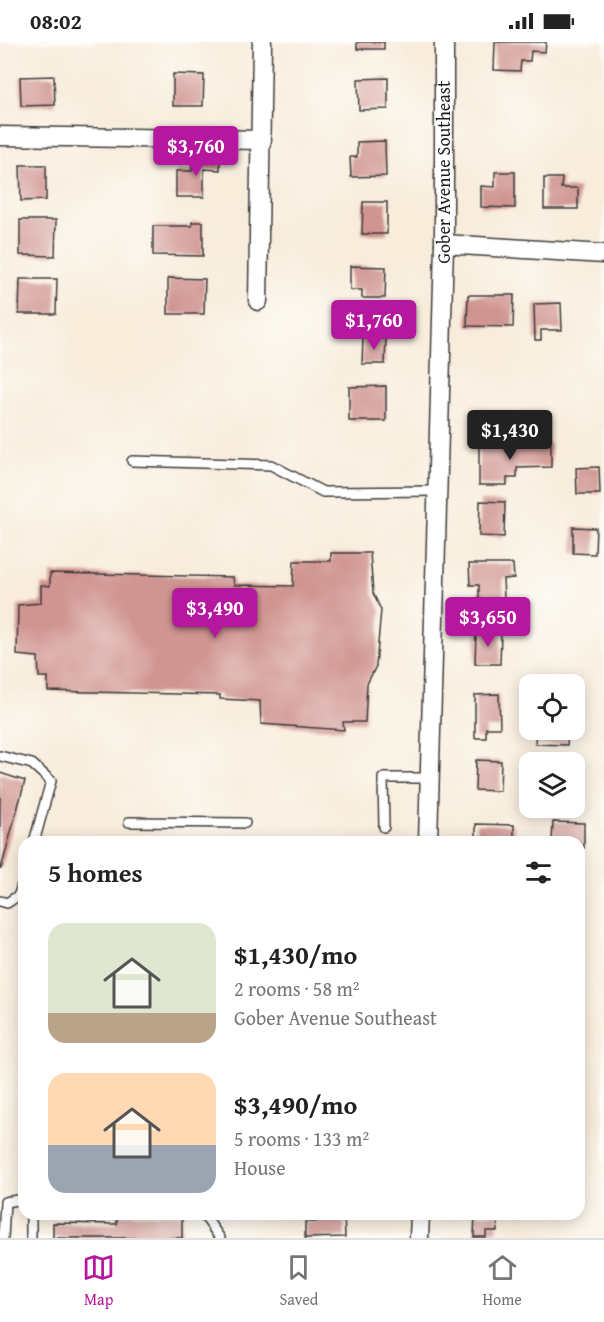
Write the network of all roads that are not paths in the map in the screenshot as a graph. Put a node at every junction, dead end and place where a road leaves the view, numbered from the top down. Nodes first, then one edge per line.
1 (262, 42) edge
2 (444, 42) edge
3 (0, 136) edge
4 (262, 140) junction
5 (444, 244) junction
6 (604, 254) edge
7 (258, 301) dead end
8 (132, 461) dead end
9 (437, 491) junction
10 (0, 756) edge
11 (430, 778) junction
12 (129, 822) dead end
13 (245, 823) dead end
14 (384, 827) dead end
15 (36, 836) edge
16 (428, 836) edge
17 (18, 895) edge
18 (0, 901) edge
19 (18, 1200) edge
20 (32, 1220) edge
21 (207, 1220) edge
22 (420, 1220) edge
23 (3, 1238) edge
24 (31, 1238) edge
25 (220, 1238) edge
26 (419, 1238) edge

1 - 4 street
2 - 5 street, Gober Avenue Southeast
3 - 4 street
4 - 7 street
5 - 6 street
5 - 9 street, Gober Avenue Southeast
8 - 9 lane
9 - 11 street, Gober Avenue Southeast
10 - 15 lane
11 - 14 lane
11 - 16 street, Gober Avenue Southeast
12 - 13 lane
17 - 18 lane
19 - 23 lane
20 - 24 lane
21 - 25 lane
22 - 26 street

